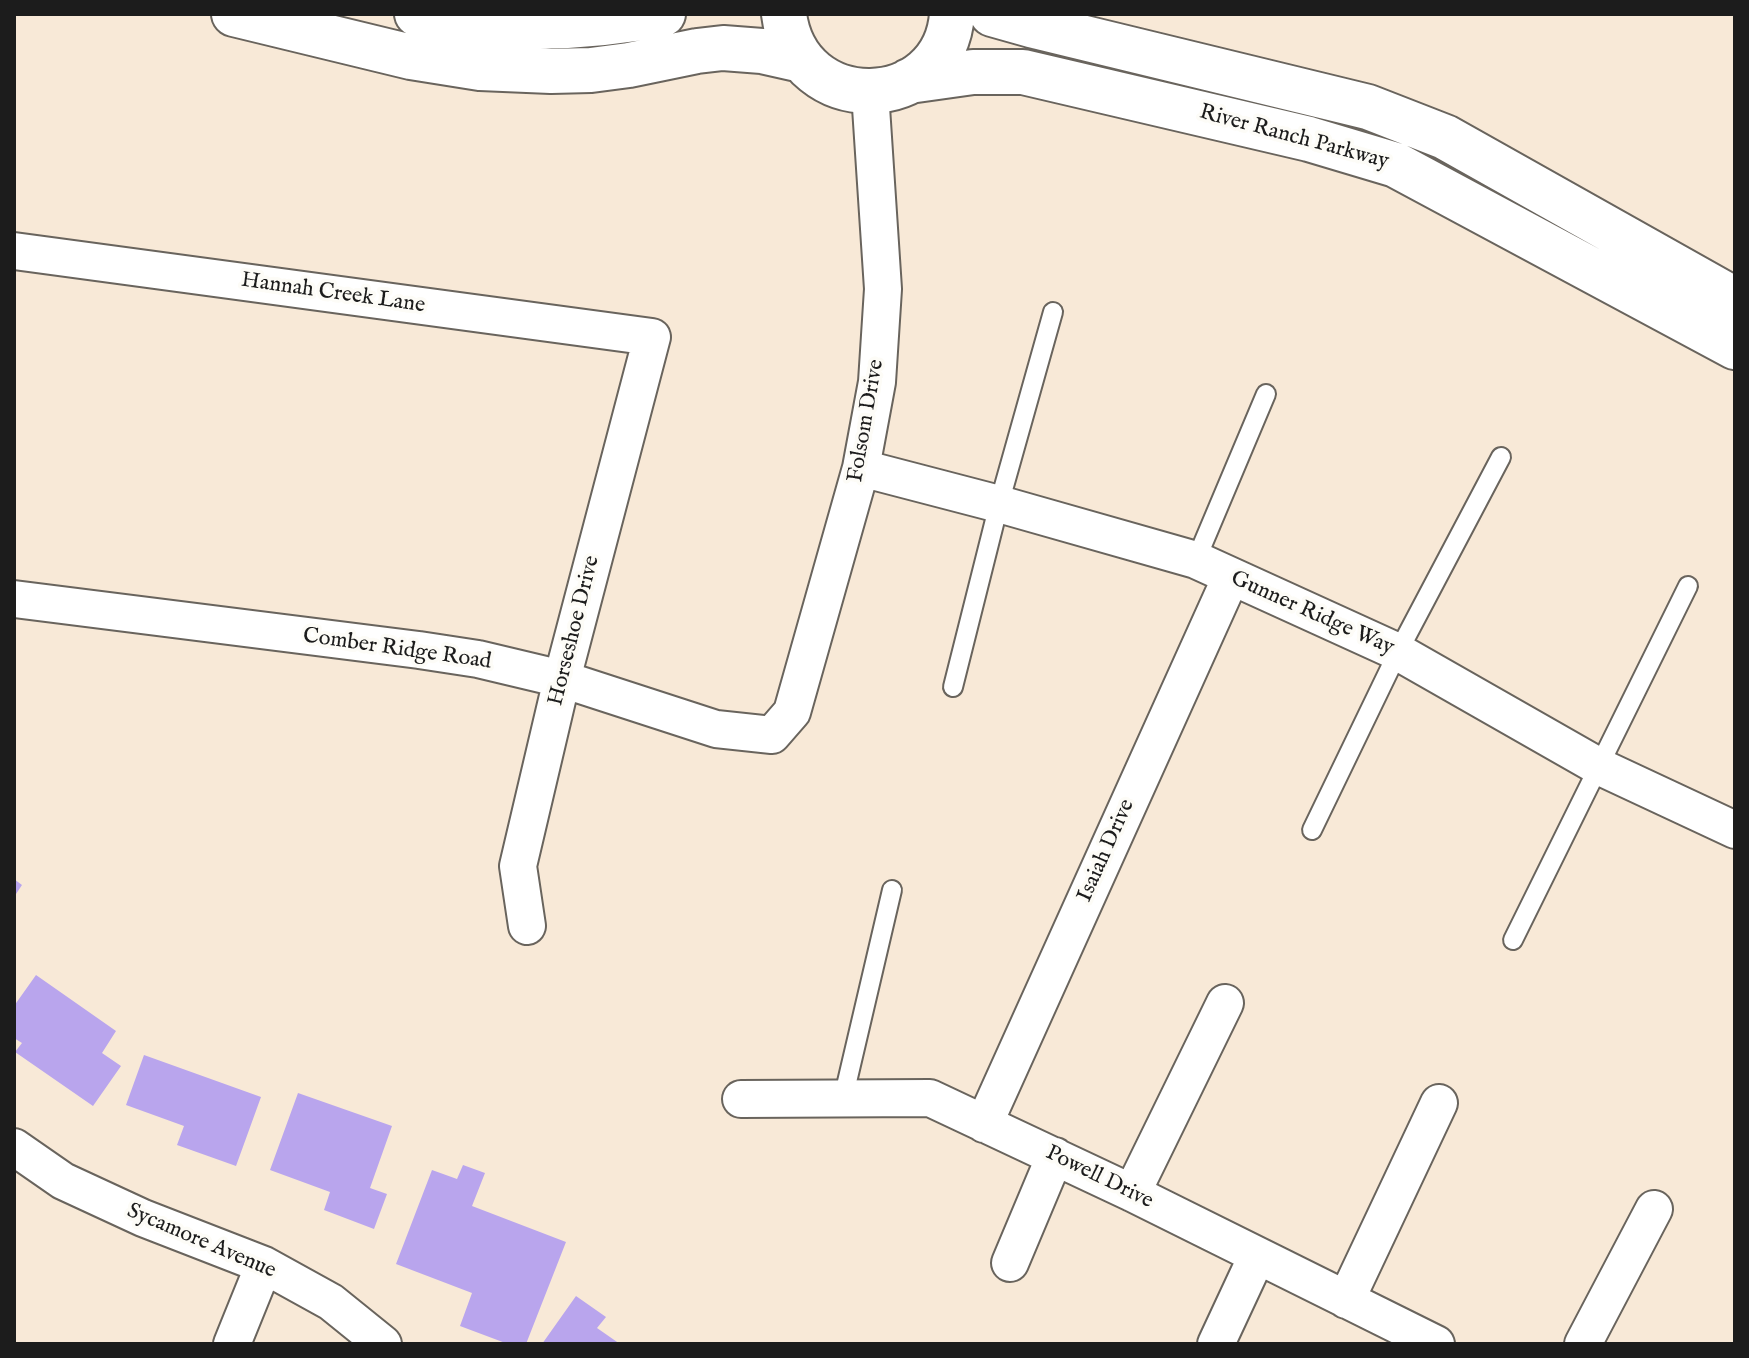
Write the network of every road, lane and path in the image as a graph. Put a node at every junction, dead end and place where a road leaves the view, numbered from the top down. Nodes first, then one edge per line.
1 (234, 14) edge
2 (417, 14) edge
3 (663, 14) edge
4 (784, 14) edge
5 (952, 14) edge
6 (992, 14) edge
7 (586, 20) edge
8 (802, 60) junction
9 (890, 86) junction
10 (14, 251) edge
11 (1735, 300) edge
12 (1053, 312) dead end
13 (652, 337) joint
14 (1735, 347) edge
15 (1266, 394) dead end
16 (1501, 457) dead end
17 (861, 468) junction
18 (999, 504) junction
19 (1196, 560) junction
20 (1231, 577) junction
21 (1688, 586) dead end
22 (14, 599) edge
23 (1398, 652) junction
24 (562, 679) junction
25 (953, 687) dead end
26 (772, 735) joint
27 (1598, 766) junction
28 (1312, 830) dead end
29 (1735, 830) edge
30 (892, 890) dead end
31 (527, 926) dead end
32 (1513, 940) dead end
33 (1225, 1003) dead end
34 (741, 1099) dead end
35 (843, 1099) junction
36 (1439, 1103) dead end
37 (984, 1124) junction
38 (14, 1147) edge
39 (1055, 1156) junction
40 (1132, 1193) junction
41 (1654, 1209) dead end
42 (1257, 1256) junction
43 (1010, 1263) dead end
44 (264, 1265) junction
45 (1346, 1300) junction
46 (232, 1344) edge
47 (383, 1344) edge
48 (1216, 1344) edge
49 (1436, 1344) edge
50 (1583, 1344) edge

1 - 8 street
2 - 7 street
3 - 7 street
4 - 8 street
5 - 9 street
6 - 11 street, River Ranch Parkway
8 - 9 street
9 - 14 street, River Ranch Parkway
9 - 17 street, Folsom Drive
10 - 13 street, Hannah Creek Lane
12 - 18 lane
13 - 24 street, Horseshoe Drive
15 - 19 lane
16 - 23 lane
17 - 18 street, Gunner Ridge Way
17 - 26 street, Folsom Drive
18 - 19 street, Gunner Ridge Way
18 - 25 lane
19 - 20 street, Gunner Ridge Way
20 - 23 street, Gunner Ridge Way
20 - 37 street, Isaiah Drive
21 - 27 lane
22 - 24 street, Comber Ridge Road
23 - 27 street, Gunner Ridge Way
23 - 28 lane
24 - 26 street, Comber Ridge Road
24 - 31 street, Horseshoe Drive
27 - 29 street, Gunner Ridge Way
27 - 32 lane
30 - 35 lane
33 - 40 street
34 - 35 street, Powell Drive
35 - 37 street, Powell Drive
36 - 45 street
37 - 39 street, Powell Drive
38 - 44 street, Sycamore Avenue
39 - 40 street, Powell Drive
39 - 43 street
40 - 42 street, Powell Drive
41 - 50 street
42 - 45 street, Powell Drive
42 - 48 street
44 - 46 street
44 - 47 street, Sycamore Avenue
45 - 49 street, Powell Drive

